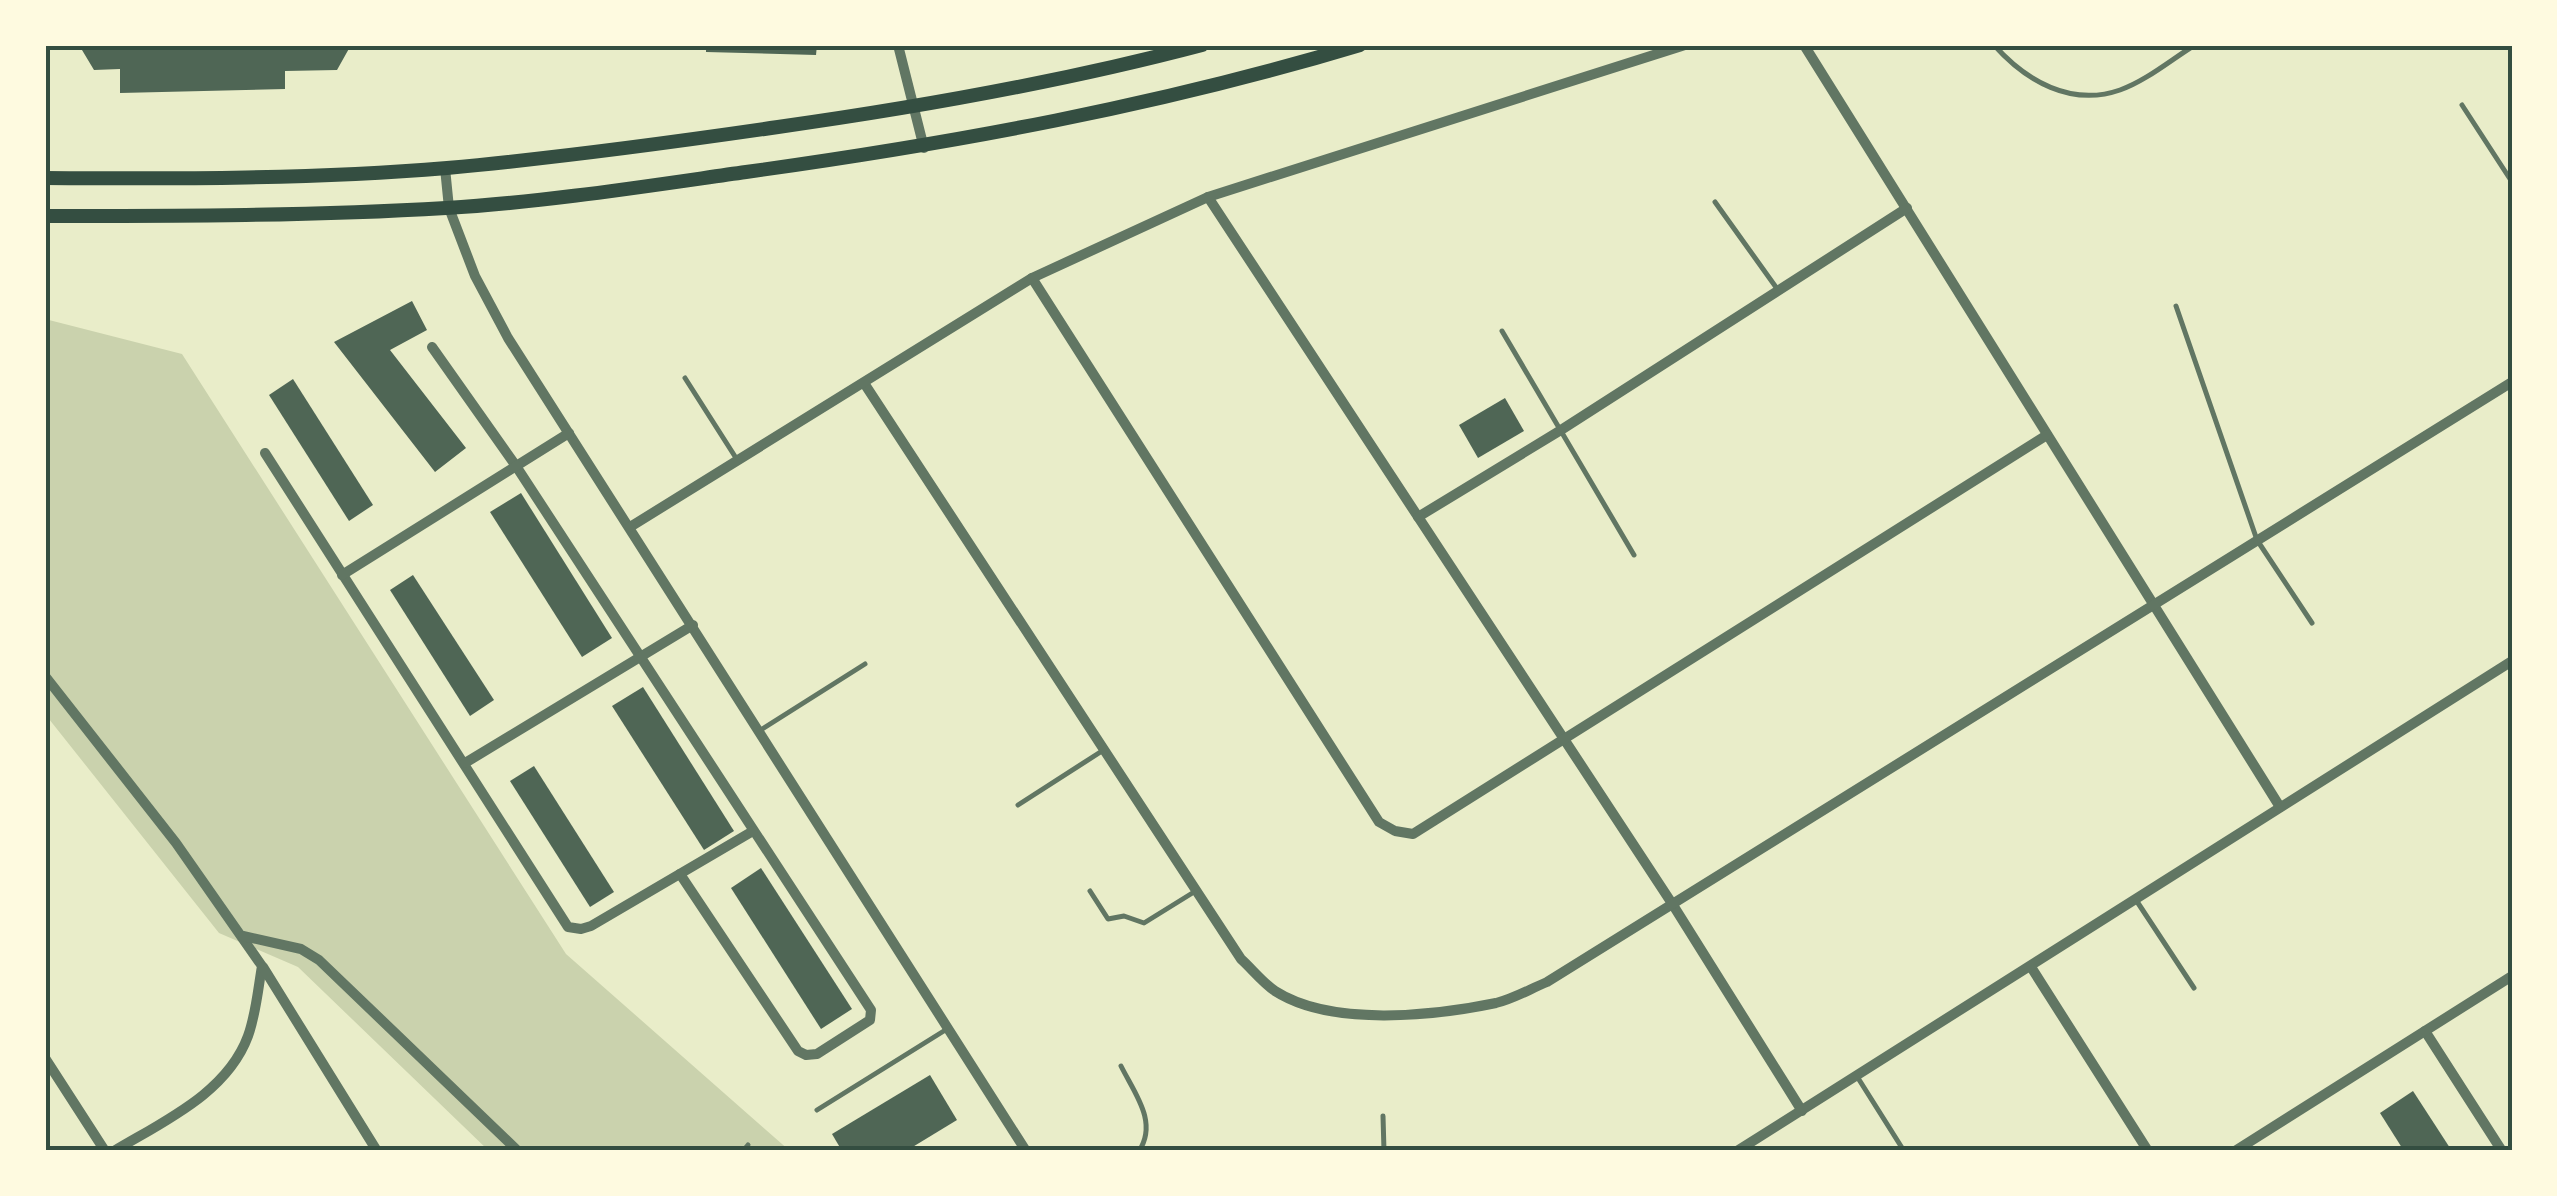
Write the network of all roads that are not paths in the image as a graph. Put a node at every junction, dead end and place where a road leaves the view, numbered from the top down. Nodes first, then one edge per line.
1 (898, 45) edge
2 (1202, 45) edge
3 (1360, 45) edge
4 (1685, 45) edge
5 (1804, 45) edge
6 (1994, 45) edge
7 (2196, 45) edge
8 (2462, 105) dead end
9 (913, 108) junction
10 (924, 148) junction
11 (446, 168) junction
12 (45, 178) edge
13 (2512, 182) edge
14 (1208, 197) junction
15 (1714, 202) dead end
16 (449, 208) junction
17 (1907, 208) junction
18 (45, 216) edge
19 (1032, 278) junction
20 (1778, 290) junction
21 (2176, 306) dead end
22 (1502, 331) dead end
23 (432, 348) dead end
24 (685, 378) dead end
25 (2512, 382) edge
26 (864, 383) junction
27 (1561, 430) junction
28 (568, 432) junction
29 (2047, 435) junction
30 (265, 453) dead end
31 (738, 461) junction
32 (516, 466) junction
33 (1418, 517) junction
34 (630, 527) junction
35 (2257, 540) junction
36 (1634, 555) dead end
37 (342, 575) junction
38 (2153, 604) junction
39 (2312, 623) dead end
40 (692, 625) junction
41 (640, 658) junction
42 (2512, 661) edge
43 (865, 664) dead end
44 (45, 676) edge
45 (759, 732) junction
46 (1565, 741) junction
47 (1105, 750) junction
48 (465, 764) junction
49 (1018, 805) dead end
50 (2280, 807) junction
51 (753, 830) junction
52 (680, 874) junction
53 (1197, 891) junction
54 (1090, 892) dead end
55 (2136, 900) junction
56 (1673, 906) junction
57 (244, 936) junction
58 (262, 966) junction
59 (2031, 967) junction
60 (2512, 976) edge
61 (2194, 988) dead end
62 (946, 1029) junction
63 (2425, 1031) junction
64 (45, 1058) edge
65 (1121, 1066) dead end
66 (1856, 1076) junction
67 (817, 1110) dead end
68 (1802, 1110) junction
69 (1383, 1116) dead end
70 (748, 1145) dead end
71 (105, 1151) edge
72 (114, 1151) edge
73 (377, 1151) edge
74 (518, 1151) edge
75 (743, 1151) edge
76 (1026, 1151) edge
77 (1138, 1151) edge
78 (1384, 1151) edge
79 (1737, 1151) edge
80 (1904, 1151) edge
81 (2148, 1151) edge
82 (2234, 1151) edge
83 (2502, 1151) edge

1 - 9 street
2 - 9 main road
3 - 10 main road
4 - 14 street
5 - 17 street
6 - 7 lane
8 - 13 lane
9 - 10 street
9 - 11 main road
10 - 16 main road
11 - 12 main road
11 - 16 street
14 - 19 street
14 - 33 street
15 - 20 lane
16 - 18 main road
16 - 28 street
17 - 20 street
17 - 29 street
19 - 26 street
19 - 46 street
20 - 27 street
21 - 35 lane
22 - 27 lane
23 - 32 street
24 - 31 lane
25 - 35 street
26 - 31 street
26 - 47 street
27 - 33 street
27 - 36 lane
28 - 32 street
28 - 34 street
29 - 38 street
29 - 46 street
30 - 37 street
31 - 34 street
32 - 37 street
32 - 41 street
33 - 46 street
34 - 40 street
35 - 38 street
35 - 39 lane
37 - 48 street
38 - 50 street
38 - 56 street
40 - 41 street
40 - 45 street
41 - 48 street
41 - 51 street
42 - 50 street
43 - 45 lane
44 - 57 street
45 - 62 street
46 - 56 street
47 - 49 lane
47 - 53 street
48 - 52 street
50 - 55 street
51 - 52 street
51 - 52 street
53 - 54 lane
53 - 56 street
55 - 59 street
55 - 61 lane
56 - 68 street
57 - 58 street
57 - 74 street
58 - 72 street
58 - 73 street
59 - 66 street
59 - 81 street
60 - 63 street
62 - 67 lane
62 - 76 street
63 - 82 street
63 - 83 street
64 - 71 street
65 - 77 lane
66 - 68 street
66 - 80 lane
68 - 79 street
69 - 78 lane
70 - 75 lane

